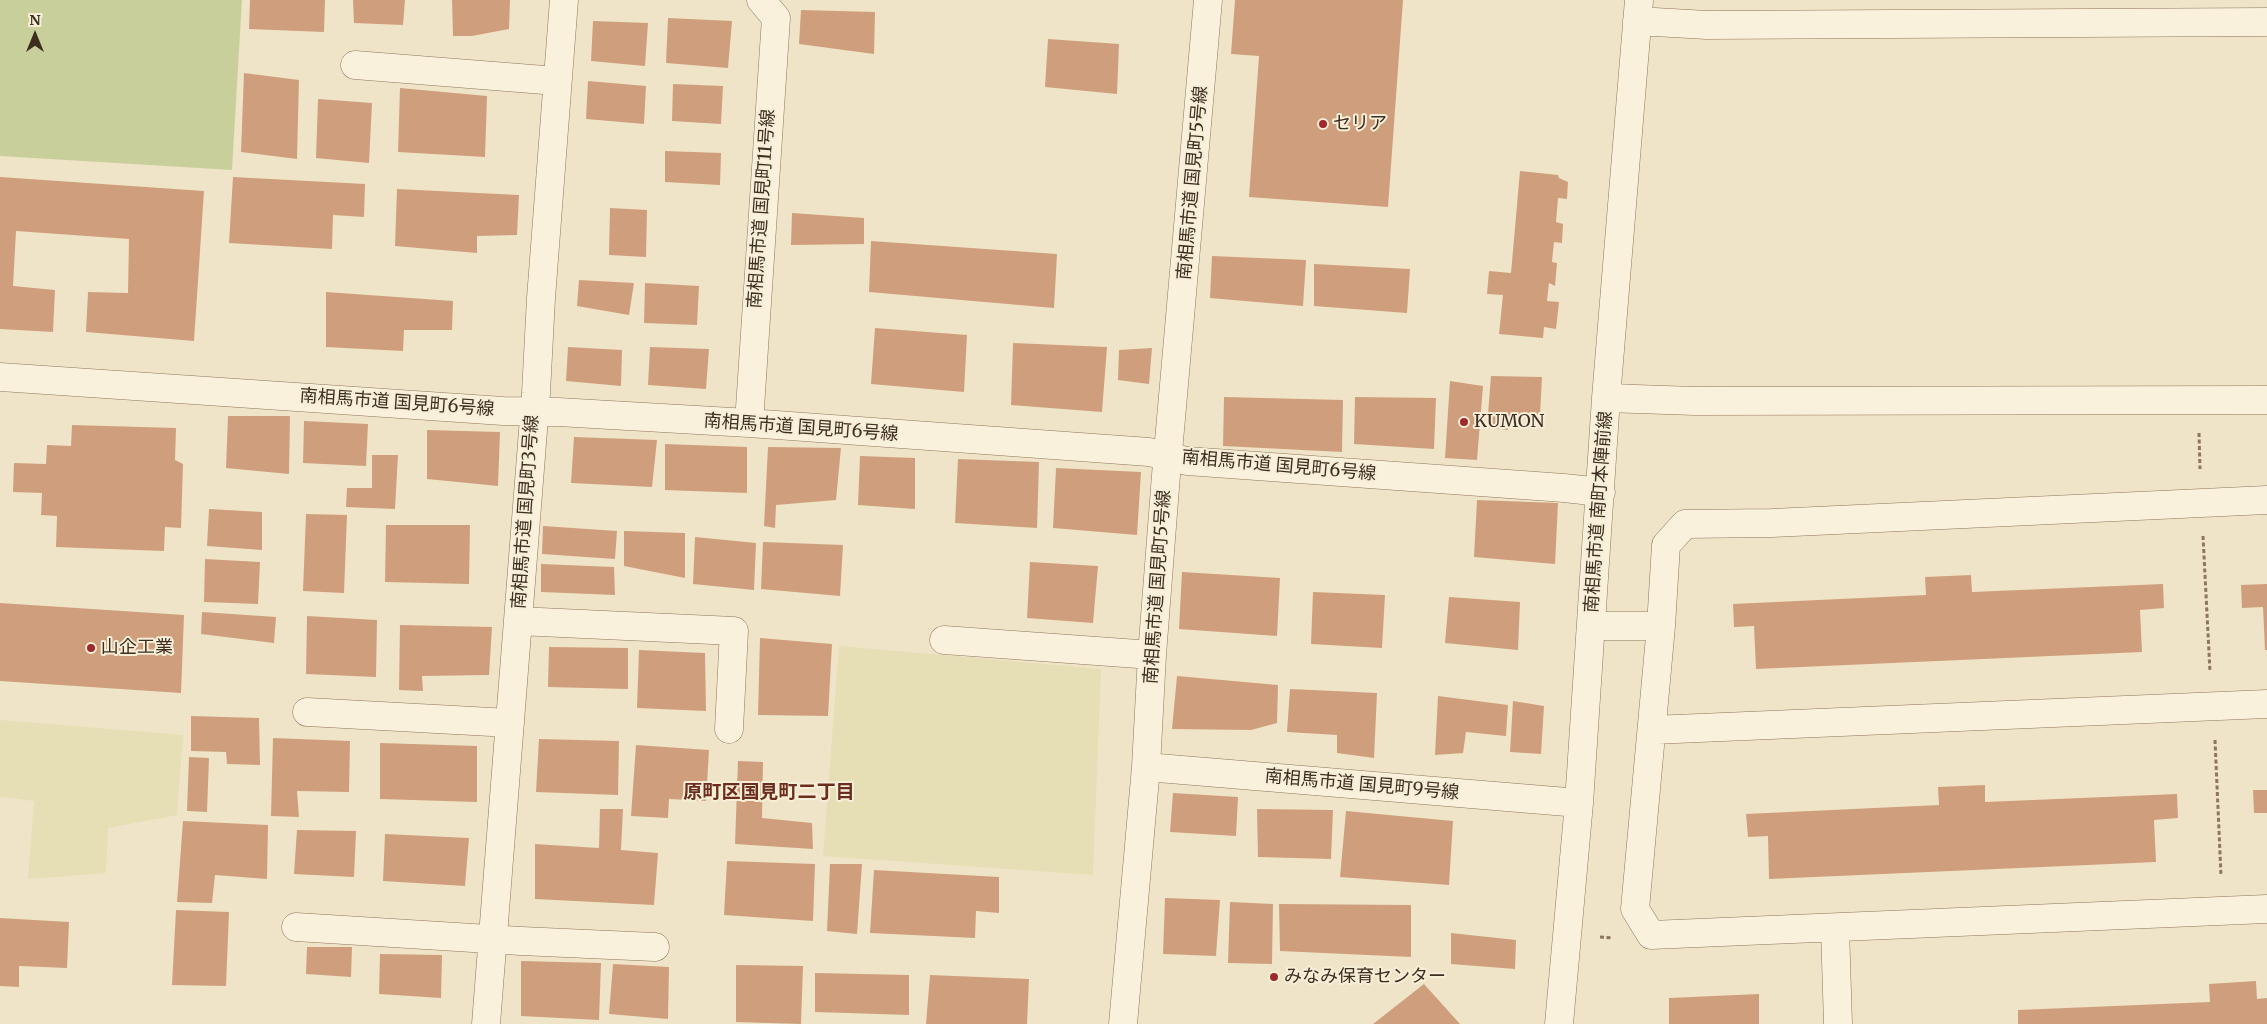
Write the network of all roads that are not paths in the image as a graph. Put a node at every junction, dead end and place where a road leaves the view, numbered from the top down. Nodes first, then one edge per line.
1 (564, 0) edge
2 (762, 0) edge
3 (1208, 0) edge
4 (1638, 11) edge
5 (2267, 22) edge
6 (355, 65) dead end
7 (557, 81) junction
8 (0, 377) edge
9 (1606, 398) junction
10 (2267, 400) edge
11 (534, 411) junction
12 (749, 423) junction
13 (1168, 456) junction
14 (1601, 492) junction
15 (2267, 500) edge
16 (518, 621) junction
17 (1591, 626) junction
18 (1661, 626) junction
19 (944, 640) dead end
20 (1152, 655) junction
21 (2267, 704) edge
22 (308, 712) dead end
23 (510, 723) junction
24 (729, 729) dead end
25 (1652, 730) junction
26 (1146, 767) junction
27 (1579, 803) junction
28 (2267, 909) edge
29 (296, 927) dead end
30 (1835, 928) junction
31 (493, 939) junction
32 (655, 947) dead end
33 (486, 1024) edge
34 (1123, 1024) edge
35 (1559, 1024) edge
36 (1838, 1024) edge

1 - 7 street, 南相馬市道 国見町3号線
2 - 12 street, 南相馬市道 国見町11号線
3 - 13 street, 南相馬市道 国見町5号線
4 - 5 street
4 - 9 street, 南相馬市道 南町本陣前線
6 - 7 street
7 - 11 street, 南相馬市道 国見町3号線
8 - 11 street, 南相馬市道 国見町6号線
9 - 10 street
9 - 14 street, 南相馬市道 南町本陣前線
11 - 12 street, 南相馬市道 国見町6号線
11 - 16 street, 南相馬市道 国見町3号線
12 - 13 street, 南相馬市道 国見町6号線
13 - 14 street, 南相馬市道 国見町6号線
13 - 20 street, 南相馬市道 国見町5号線
14 - 17 street, 南相馬市道 南町本陣前線
15 - 18 street
16 - 23 street, 南相馬市道 国見町3号線
16 - 24 street
17 - 18 street
17 - 27 street, 南相馬市道 南町本陣前線
18 - 25 street
19 - 20 street
20 - 26 street, 南相馬市道 国見町5号線
21 - 25 street
22 - 23 street
23 - 31 street, 南相馬市道 国見町3号線
25 - 30 street
26 - 27 street, 南相馬市道 国見町9号線
26 - 34 street, 南相馬市道 国見町5号線
27 - 35 street, 南相馬市道 南町本陣前線
28 - 30 street
29 - 31 street
30 - 36 street
31 - 32 street
31 - 33 street, 南相馬市道 国見町3号線

